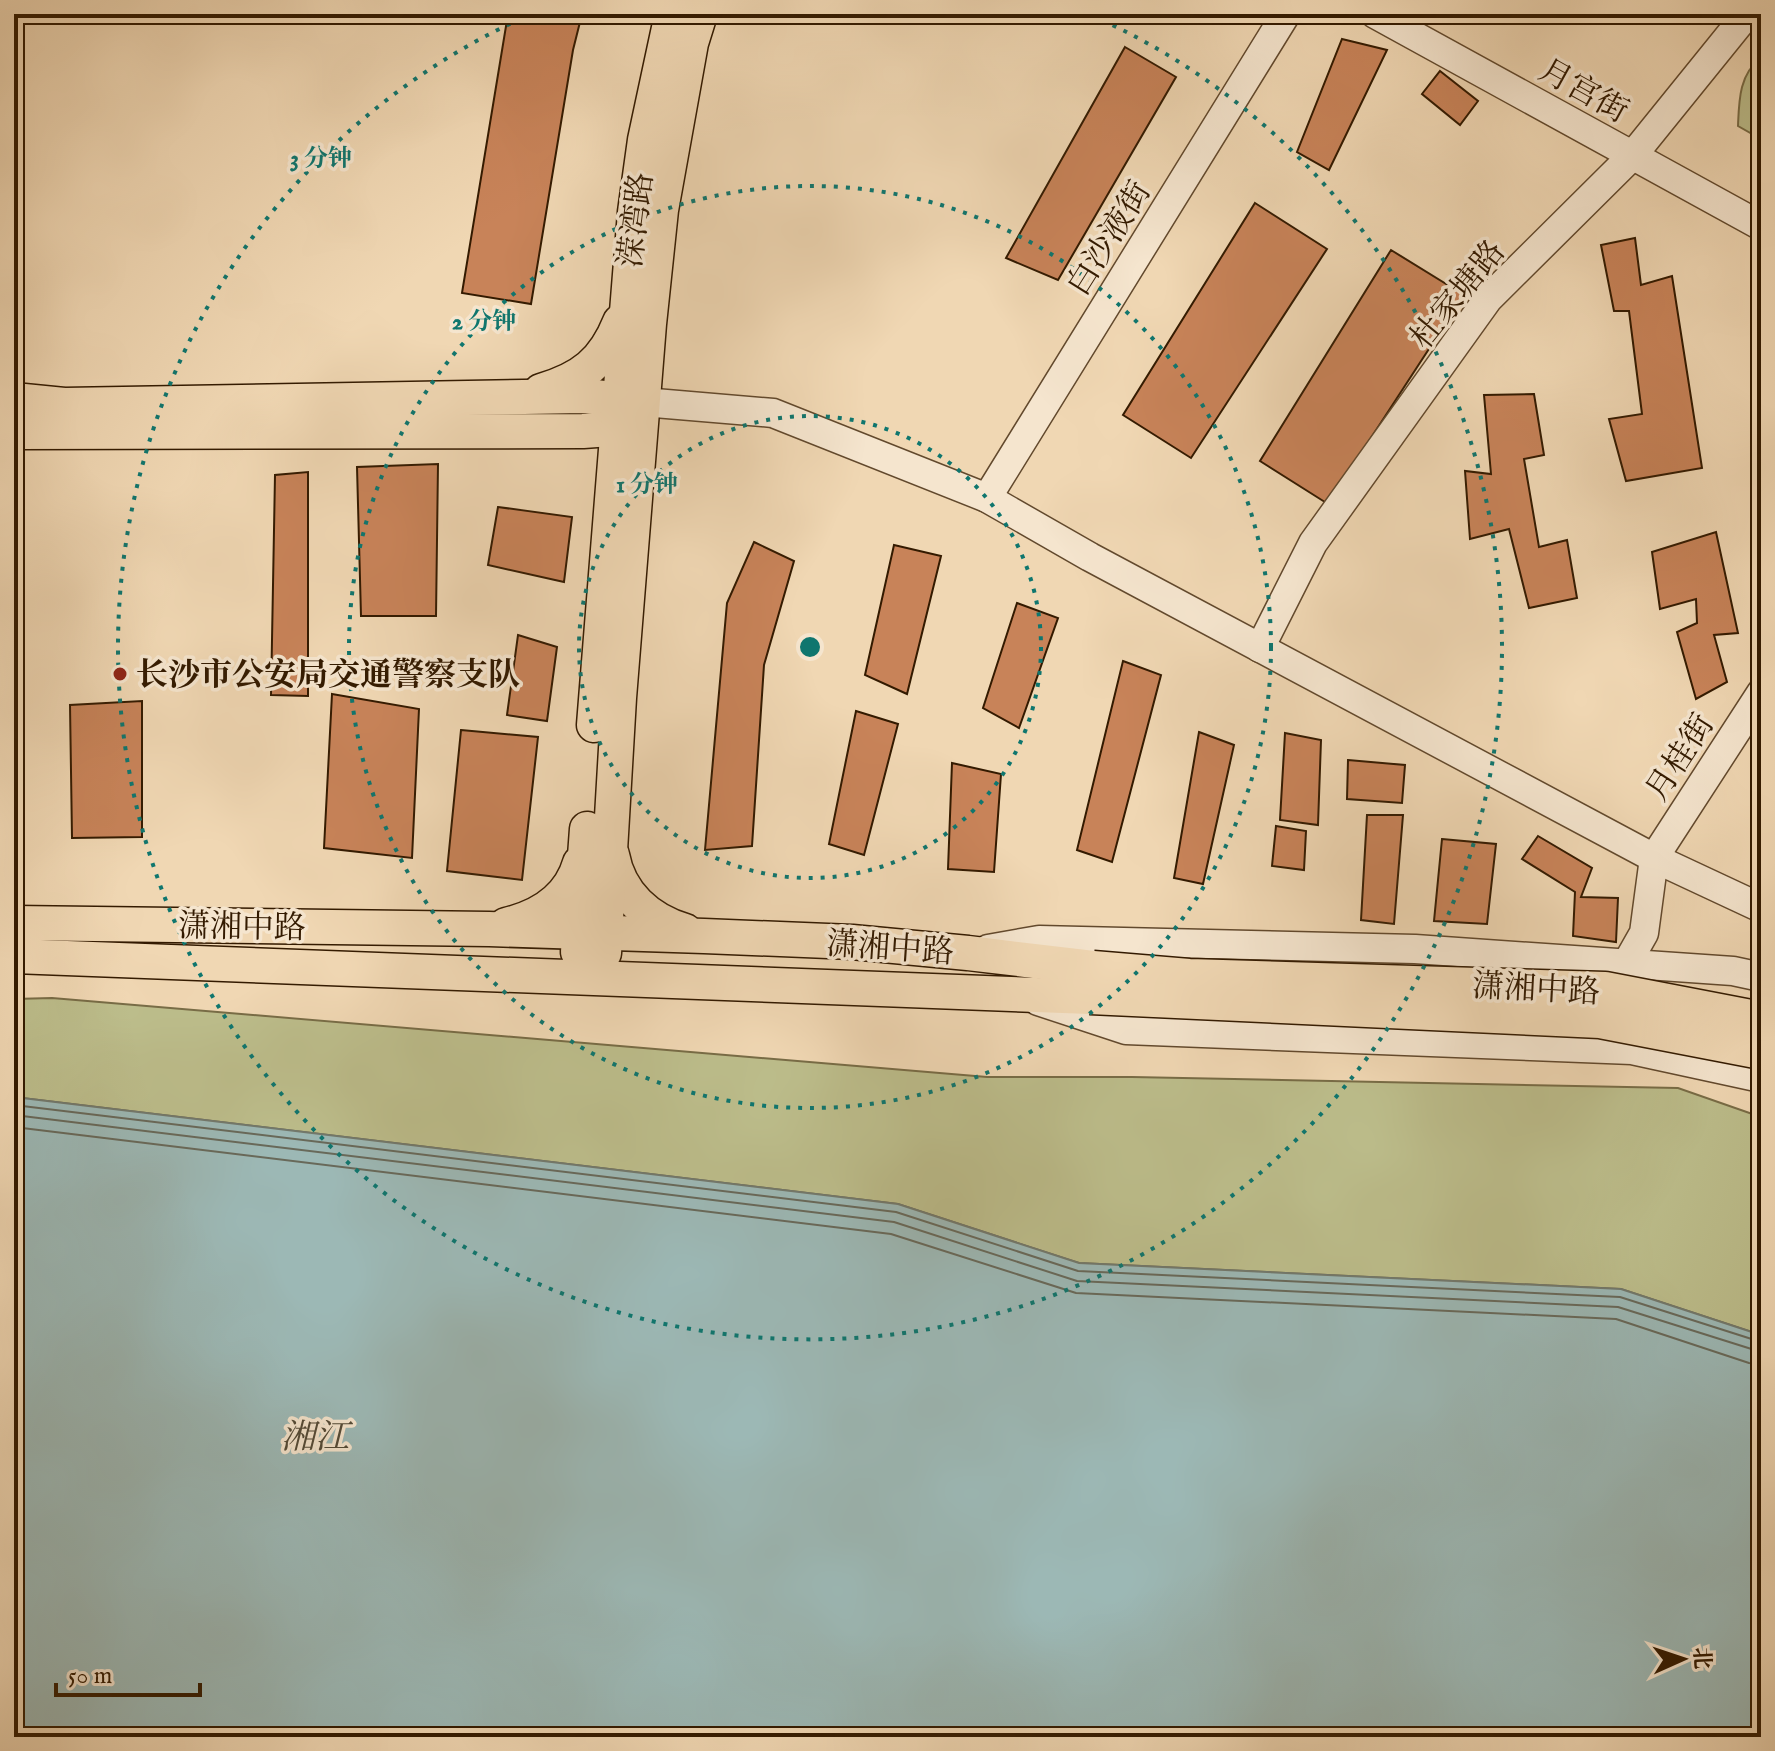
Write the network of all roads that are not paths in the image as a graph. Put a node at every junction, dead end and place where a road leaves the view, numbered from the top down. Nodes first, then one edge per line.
1 (672, 14) edge
2 (700, 14) edge
3 (1286, 14) edge
4 (1375, 14) edge
5 (1747, 14) edge
6 (1633, 155) junction
7 (1761, 226) edge
8 (627, 291) junction
9 (521, 397) junction
10 (14, 400) edge
11 (630, 414) junction
12 (548, 431) junction
13 (18, 433) edge
14 (611, 497) junction
15 (987, 498) junction
16 (1260, 648) junction
17 (1761, 693) edge
18 (598, 838) junction
19 (1654, 858) junction
20 (1761, 908) edge
21 (14, 914) edge
22 (14, 923) edge
23 (48, 924) junction
24 (489, 929) junction
25 (592, 932) junction
26 (704, 936) junction
27 (968, 953) junction
28 (14, 956) edge
29 (58, 957) junction
30 (1627, 963) junction
31 (14, 969) edge
32 (590, 977) junction
33 (1761, 977) edge
34 (1092, 983) junction
35 (1015, 994) junction
36 (1761, 1019) edge
37 (1632, 1050) junction
38 (1761, 1052) edge
39 (1761, 1078) edge

1 - 8 main road, 溁湾路
2 - 11 main road
3 - 15 street, 白沙液街
4 - 6 street, 月宫街
5 - 6 street, 杜家塘路
6 - 7 street, 月宫街
6 - 16 street, 杜家塘路
8 - 9 main road
8 - 11 main road, 溁湾路
9 - 10 main road
9 - 11 main road
11 - 12 main road
11 - 14 main road
11 - 15 street
11 - 18 main road
12 - 13 main road
12 - 14 main road
14 - 18 main road
15 - 16 street
16 - 19 street
17 - 19 street, 月桂街
18 - 24 main road
18 - 25 main road
18 - 26 main road
19 - 20 street
19 - 30 street
21 - 23 main road
22 - 23 main road, 潇湘中路
23 - 24 main road, 潇湘中路
24 - 25 main road, 潇湘中路
25 - 26 main road, 潇湘中路
25 - 32 main road
26 - 27 main road, 潇湘中路
27 - 30 street
27 - 34 main road, 潇湘中路
28 - 29 main road, 潇湘中路
29 - 31 main road
29 - 32 main road, 潇湘中路
30 - 33 street
30 - 37 street
32 - 35 main road, 潇湘中路
34 - 35 main road, 潇湘中路
34 - 36 main road, 潇湘中路, bridge
34 - 38 main road, 潇湘中路, bridge
35 - 37 street
37 - 39 street

